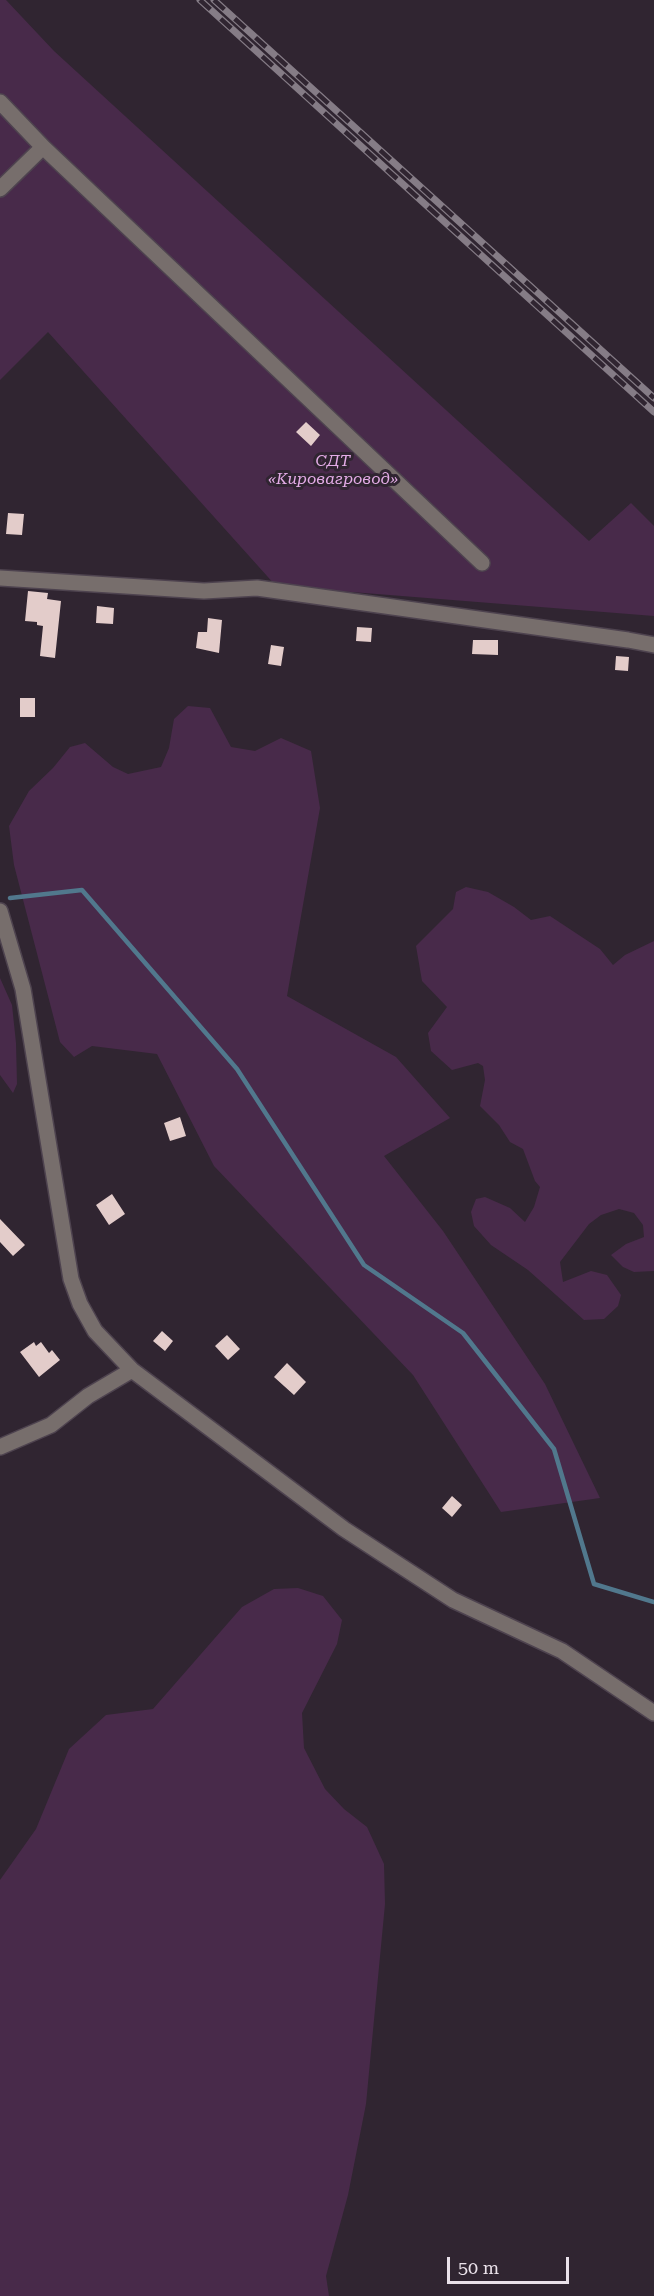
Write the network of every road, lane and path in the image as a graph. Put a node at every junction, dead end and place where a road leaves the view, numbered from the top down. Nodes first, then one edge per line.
1 (0, 102) edge
2 (43, 147) junction
3 (0, 189) edge
4 (482, 563) dead end
5 (0, 578) edge
6 (654, 645) edge
7 (0, 911) edge
8 (132, 1370) junction
9 (0, 1447) edge
10 (654, 1713) edge

1 - 2 street
2 - 3 street
2 - 4 street
5 - 6 street
7 - 8 street
8 - 9 street
8 - 10 street

